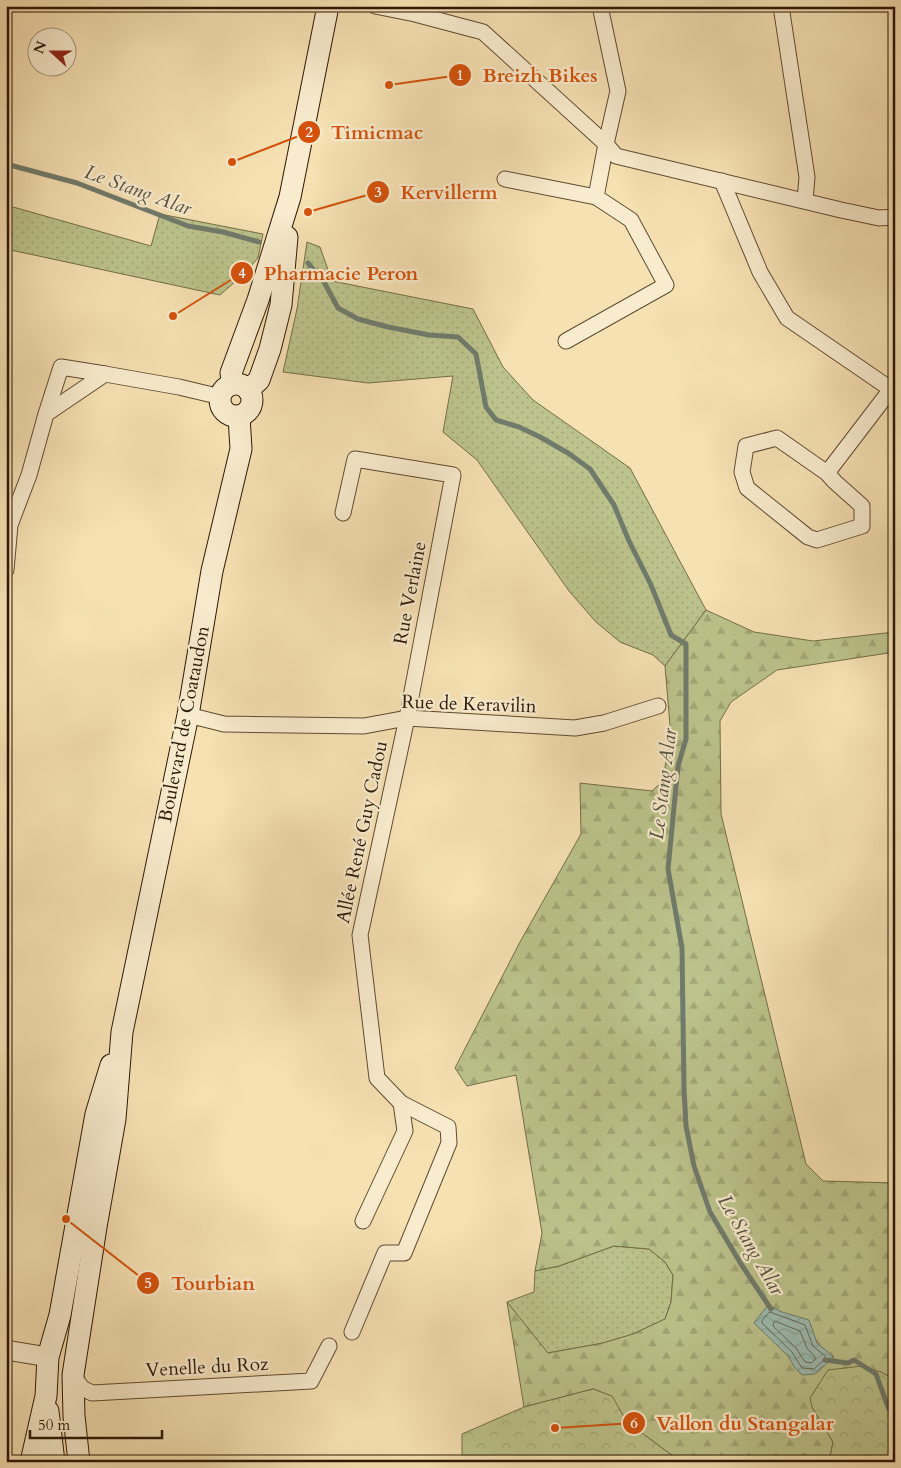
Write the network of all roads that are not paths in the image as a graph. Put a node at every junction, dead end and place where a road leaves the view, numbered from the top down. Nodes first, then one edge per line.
1 (328, 6) edge
2 (374, 6) edge
3 (600, 6) edge
4 (781, 6) edge
5 (416, 10) edge
6 (606, 144) junction
7 (505, 180) dead end
8 (722, 181) junction
9 (290, 197) junction
10 (596, 197) junction
11 (804, 201) junction
12 (895, 217) edge
13 (566, 340) dead end
14 (105, 374) junction
15 (894, 388) edge
16 (234, 390) junction
17 (46, 414) junction
18 (827, 473) junction
19 (343, 513) dead end
20 (6, 570) edge
21 (658, 706) dead end
22 (188, 715) junction
23 (407, 718) junction
24 (122, 1032) junction
25 (401, 1103) junction
26 (363, 1221) dead end
27 (352, 1332) dead end
28 (329, 1346) dead end
29 (6, 1350) edge
30 (48, 1357) junction
31 (73, 1375) junction
32 (46, 1396) junction
33 (31, 1462) edge
34 (54, 1462) edge
35 (79, 1462) edge

1 - 9 main road, Boulevard de Coataudon
2 - 5 street
3 - 6 street
4 - 11 street
5 - 6 street
6 - 8 street
6 - 10 street
7 - 10 street
8 - 11 street
8 - 15 street
9 - 16 main road, Boulevard de Coataudon
9 - 16 main road, Boulevard de Coataudon
10 - 13 street
11 - 12 street
14 - 16 street
14 - 17 street
14 - 17 street
15 - 18 street
16 - 22 main road, Boulevard de Coataudon
17 - 20 street
18 - 18 street
19 - 23 street, Rue Verlaine
21 - 23 street, Rue de Keravilin
22 - 23 street, Rue de Keravilin
22 - 24 main road, Boulevard de Coataudon
23 - 25 street, Allée René Guy Cadou
24 - 30 main road, Boulevard de Coataudon
24 - 31 main road, Boulevard de Coataudon
25 - 26 street
25 - 27 street, Allée René Guy Cadou
28 - 31 street, Venelle du Roz
29 - 30 street
30 - 31 main road
30 - 32 main road, Boulevard de Coataudon
31 - 35 main road, Boulevard de Coataudon
32 - 33 main road
32 - 34 main road

